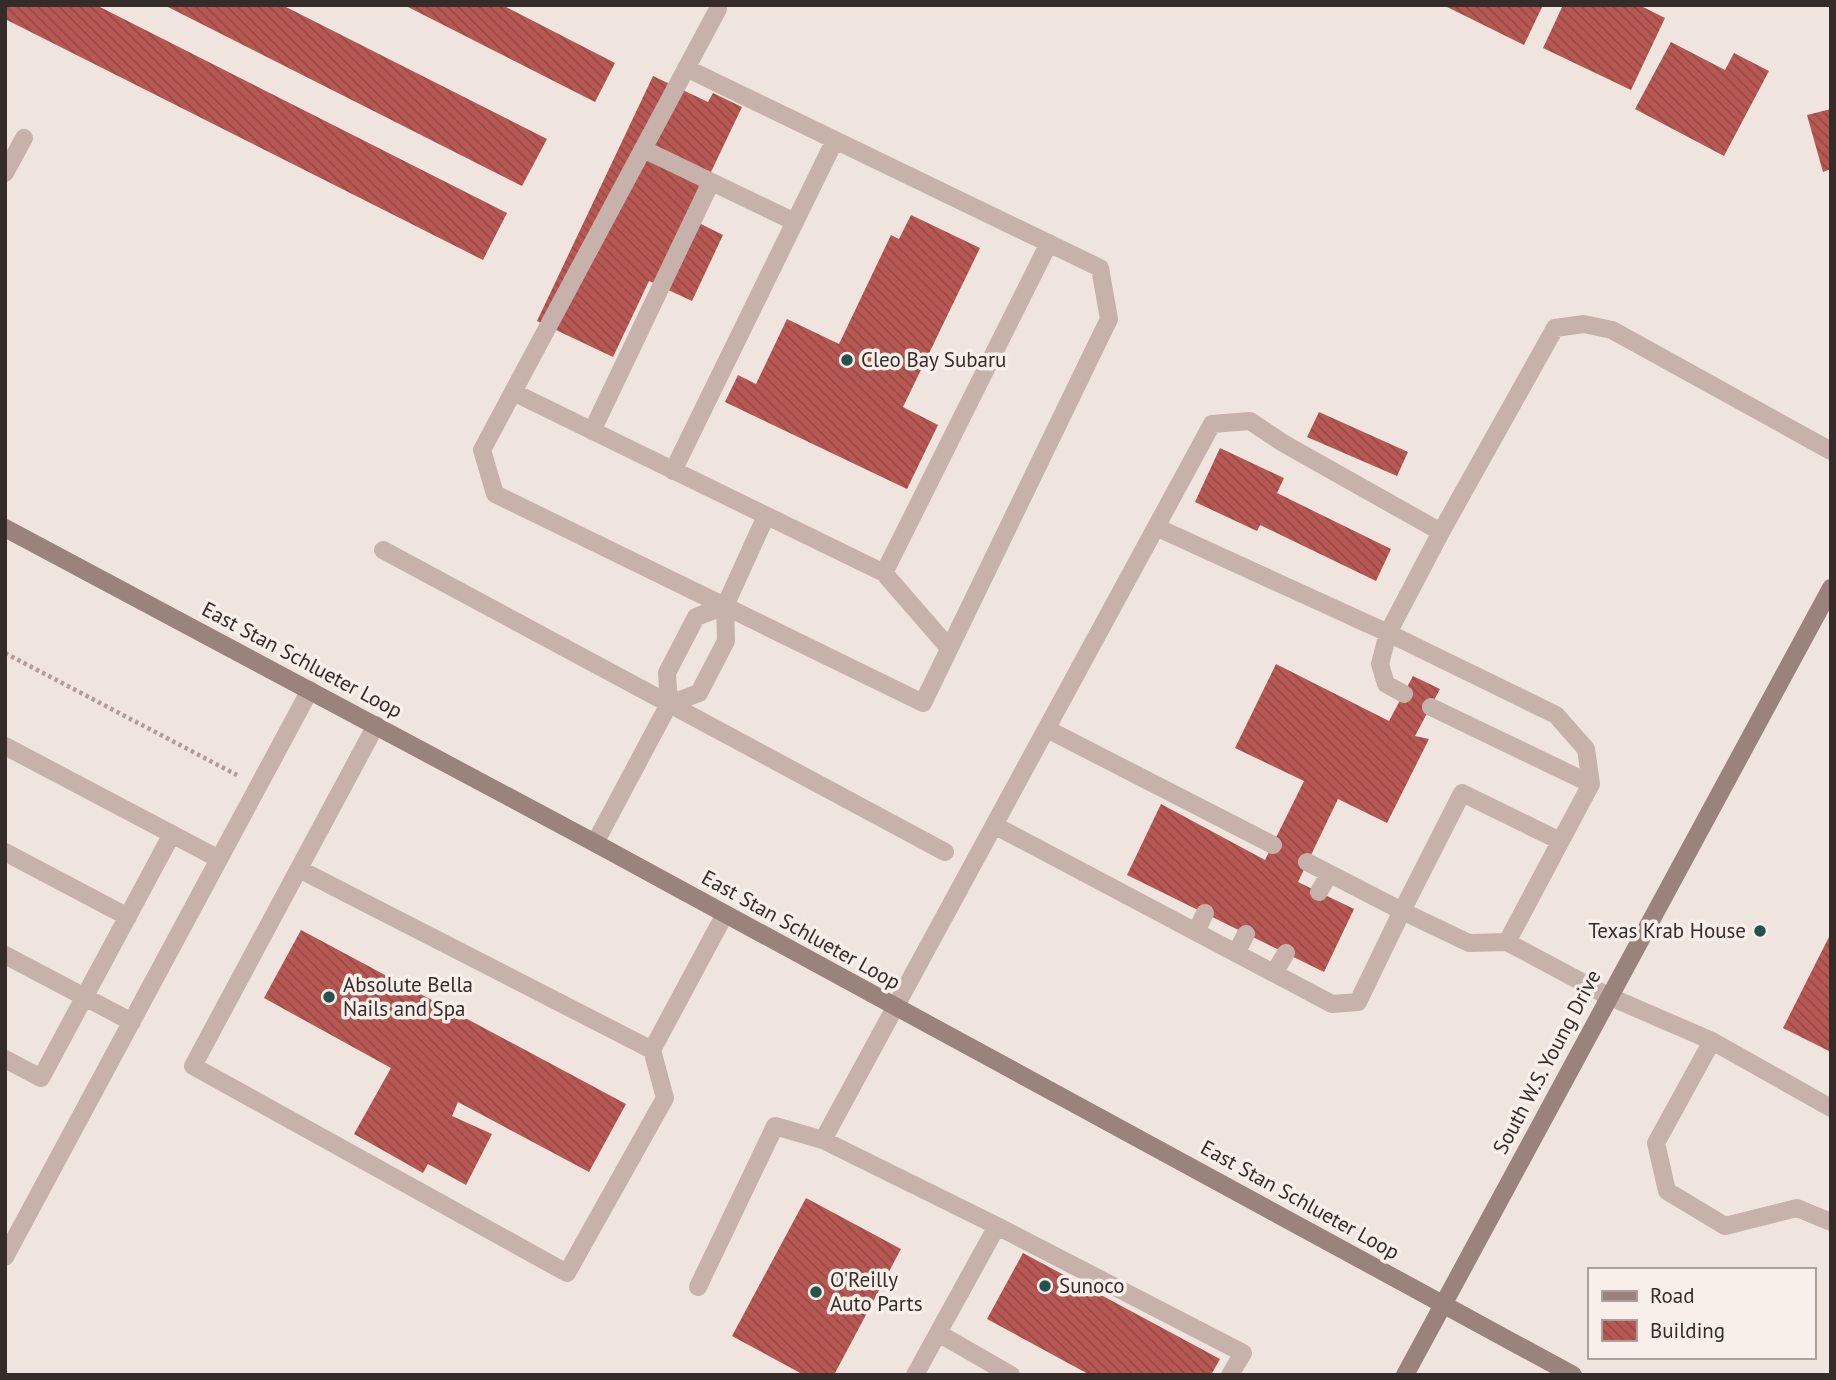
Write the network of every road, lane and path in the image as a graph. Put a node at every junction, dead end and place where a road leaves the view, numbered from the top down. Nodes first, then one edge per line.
1 (718, 9) dead end
2 (686, 68) junction
3 (24, 138) dead end
4 (835, 140) junction
5 (643, 149) junction
6 (5, 173) edge
7 (711, 182) junction
8 (795, 222) junction
9 (1049, 243) junction
10 (513, 392) junction
11 (592, 431) junction
12 (1831, 451) edge
13 (673, 471) junction
14 (766, 516) junction
15 (1156, 527) junction
16 (5, 528) edge
17 (1441, 531) junction
18 (383, 551) dead end
19 (884, 573) junction
20 (1831, 588) edge
21 (725, 606) junction
22 (1388, 633) junction
23 (949, 648) junction
24 (5, 653) edge
25 (310, 690) junction
26 (1405, 694) dead end
27 (669, 704) junction
28 (1431, 707) dead end
29 (376, 725) junction
30 (1047, 729) junction
31 (5, 746) edge
32 (1591, 784) junction
33 (259, 786) junction
34 (994, 825) junction
35 (172, 834) junction
36 (1560, 841) junction
37 (595, 843) junction
38 (1273, 845) dead end
39 (5, 852) edge
40 (945, 852) dead end
41 (219, 859) junction
42 (1307, 862) dead end
43 (299, 869) junction
44 (1329, 874) junction
45 (1319, 892) dead end
46 (1167, 895) dead end
47 (1402, 911) junction
48 (1158, 912) junction
49 (1205, 913) dead end
50 (725, 914) junction
51 (128, 917) junction
52 (1196, 932) junction
53 (1246, 933) dead end
54 (1507, 942) junction
55 (1236, 953) junction
56 (1286, 953) dead end
57 (5, 955) edge
58 (1274, 974) junction
59 (1608, 996) junction
60 (85, 997) junction
61 (894, 1006) junction
62 (132, 1022) junction
63 (1712, 1041) junction
64 (652, 1051) junction
65 (5, 1059) edge
66 (1831, 1108) edge
67 (823, 1140) junction
68 (1831, 1222) edge
69 (997, 1226) junction
70 (5, 1257) edge
71 (698, 1287) dead end
72 (1442, 1304) junction
73 (938, 1333) junction
74 (915, 1375) edge
75 (1011, 1375) edge
76 (1230, 1375) edge
77 (1405, 1375) edge
78 (1573, 1375) edge

1 - 2 lane
2 - 4 lane
2 - 5 lane
3 - 6 lane
4 - 8 lane
4 - 9 lane
5 - 7 lane
5 - 10 lane
7 - 8 lane
7 - 11 lane
8 - 13 lane
9 - 19 lane
9 - 23 lane
10 - 11 lane
10 - 21 lane
11 - 13 lane
12 - 17 lane
13 - 14 lane
14 - 19 lane
14 - 21 lane
15 - 17 lane
15 - 22 lane
15 - 30 lane
16 - 25 main road, East Stan Schlueter Loop
17 - 22 lane
18 - 27 lane
19 - 23 lane
20 - 59 main road, South W.S. Young Drive
21 - 23 lane
21 - 27 lane
21 - 27 lane
22 - 26 lane
22 - 32 lane
24 - 33 path
25 - 29 main road, East Stan Schlueter Loop
25 - 33 lane
27 - 37 lane
27 - 40 lane
28 - 32 lane
29 - 37 main road, East Stan Schlueter Loop
29 - 43 lane
30 - 34 lane
30 - 38 lane
31 - 35 lane
32 - 36 lane
33 - 41 lane
34 - 48 lane
34 - 61 lane
35 - 41 lane
35 - 51 lane
36 - 47 lane
36 - 54 lane
37 - 50 main road, East Stan Schlueter Loop
39 - 51 lane
41 - 62 lane
42 - 44 lane
43 - 64 lane
43 - 64 lane
44 - 45 lane
44 - 47 lane
46 - 48 lane
47 - 54 lane
47 - 58 lane
48 - 52 lane
49 - 52 lane
50 - 61 main road, East Stan Schlueter Loop
50 - 64 lane
51 - 60 lane
52 - 55 lane
53 - 55 lane
54 - 59 lane
55 - 58 lane
56 - 58 lane
57 - 60 lane
59 - 63 lane
59 - 72 main road, South W.S. Young Drive
60 - 62 lane
60 - 65 lane
61 - 67 lane
61 - 72 main road, East Stan Schlueter Loop
62 - 70 lane
63 - 66 lane
63 - 68 lane
67 - 69 lane
67 - 71 lane
69 - 73 lane
69 - 76 lane
72 - 77 main road, South W.S. Young Drive
72 - 78 main road, East Stan Schlueter Loop
73 - 74 lane
73 - 75 lane

